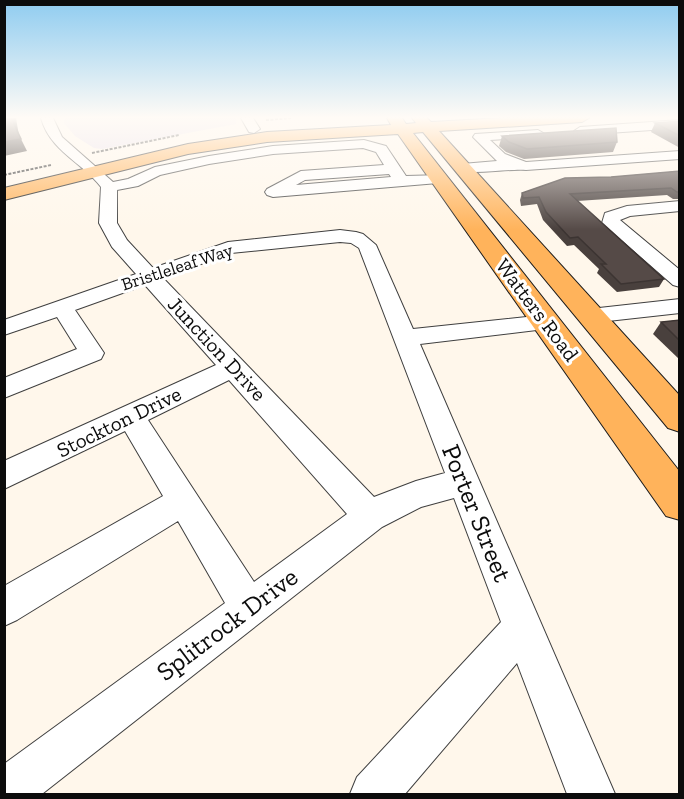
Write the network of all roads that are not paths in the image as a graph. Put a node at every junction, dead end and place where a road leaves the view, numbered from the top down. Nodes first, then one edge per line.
1 (74, 155) edge
2 (136, 155) edge
3 (197, 155) edge
4 (385, 155) edge
5 (435, 155) edge
6 (499, 155) edge
7 (663, 155) edge
8 (512, 164) junction
9 (94, 173) junction
10 (450, 173) junction
11 (397, 175) junction
12 (4, 181) edge
13 (4, 194) edge
14 (680, 206) edge
15 (356, 237) joint
16 (149, 275) junction
17 (680, 280) edge
18 (680, 306) edge
19 (62, 307) junction
20 (590, 316) junction
21 (545, 322) junction
22 (4, 328) edge
23 (405, 338) junction
24 (232, 367) junction
25 (4, 389) edge
26 (130, 416) junction
27 (680, 419) edge
28 (4, 476) edge
29 (464, 483) junction
30 (183, 501) junction
31 (680, 503) edge
32 (370, 516) junction
33 (4, 608) edge
34 (249, 608) junction
35 (523, 627) junction
36 (4, 795) edge
37 (374, 795) edge
38 (591, 795) edge

1 - 9 street
2 - 9 main road
3 - 9 main road
4 - 11 street
5 - 10 main road, Watters Road
6 - 8 street
7 - 8 street
8 - 10 street
9 - 12 main road
9 - 13 main road
9 - 16 street, Junction Drive
10 - 11 street
10 - 20 main road, Watters Road
10 - 21 main road, Watters Road
11 - 11 street
14 - 17 street
15 - 16 street, Bristleleaf Way
15 - 23 street, Porter Street
16 - 19 street, Bristleleaf Way
16 - 24 street, Junction Drive
18 - 20 street
19 - 22 street, Bristleleaf Way
19 - 25 street
20 - 27 main road, Watters Road
21 - 23 street
21 - 31 main road, Watters Road
23 - 29 street, Porter Street
24 - 26 street, Stockton Drive
24 - 32 street, Junction Drive
26 - 28 street, Stockton Drive
26 - 30 street
29 - 32 street, Splitrock Drive
29 - 35 street, Porter Street
30 - 33 street
30 - 34 street
32 - 34 street, Splitrock Drive
34 - 36 street, Splitrock Drive
35 - 37 street
35 - 38 street, Porter Street

